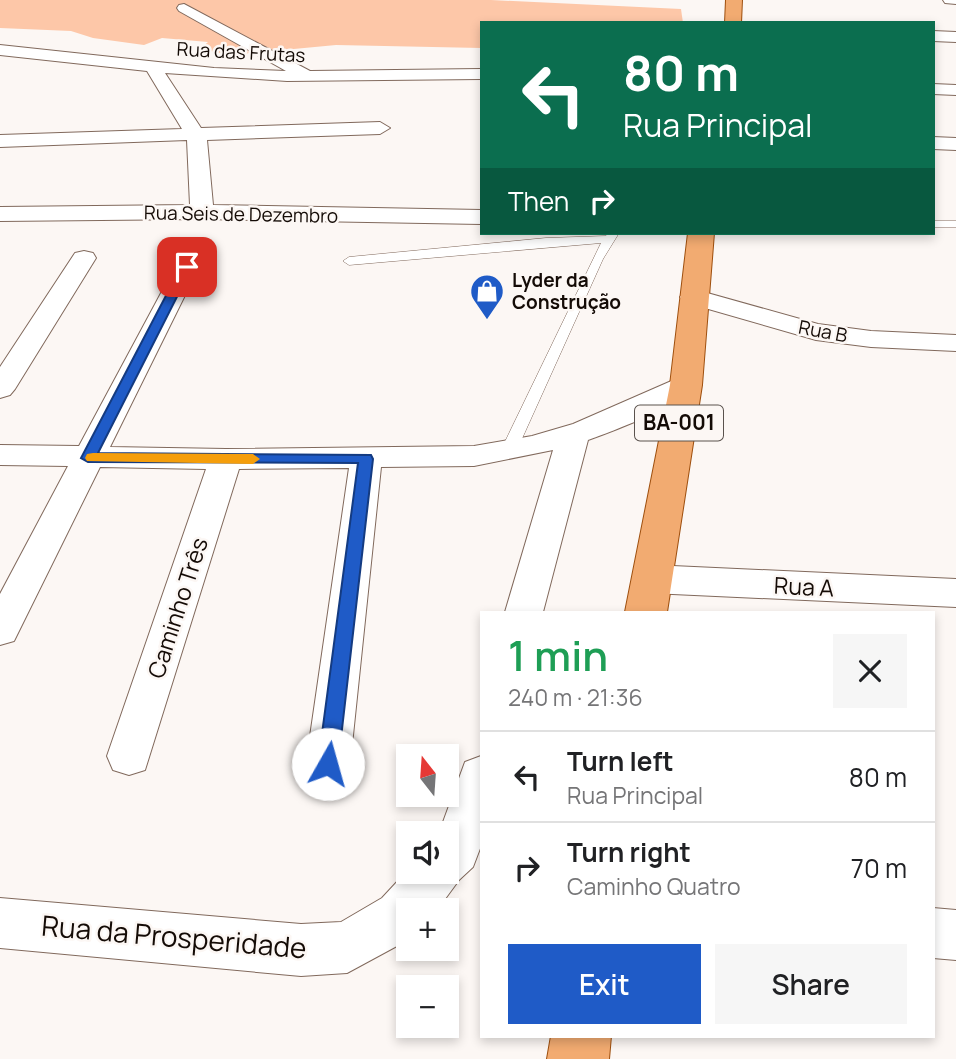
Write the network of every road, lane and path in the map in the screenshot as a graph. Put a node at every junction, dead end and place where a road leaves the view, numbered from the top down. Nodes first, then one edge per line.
1 (734, 0) edge
2 (950, 0) edge
3 (956, 0) edge
4 (184, 8) dead end
5 (733, 21) edge
6 (935, 36) edge
7 (956, 37) edge
8 (0, 50) edge
9 (154, 68) junction
10 (480, 74) edge
11 (307, 76) junction
12 (935, 89) edge
13 (956, 90) edge
14 (380, 128) dead end
15 (197, 136) junction
16 (0, 141) edge
17 (935, 144) edge
18 (956, 144) edge
19 (480, 201) edge
20 (201, 205) junction
21 (0, 214) edge
22 (480, 217) edge
23 (935, 224) edge
24 (956, 224) edge
25 (701, 235) edge
26 (610, 236) edge
27 (85, 258) dead end
28 (349, 261) dead end
29 (187, 267) dead end
30 (693, 297) junction
31 (956, 343) edge
32 (685, 385) junction
33 (0, 389) edge
34 (573, 436) junction
35 (508, 452) junction
36 (0, 455) edge
37 (88, 458) junction
38 (226, 459) junction
39 (366, 459) junction
40 (956, 593) edge
41 (649, 596) edge
42 (524, 611) edge
43 (0, 630) edge
44 (129, 756) dead end
45 (328, 764) dead end
46 (480, 779) edge
47 (459, 847) edge
48 (431, 884) edge
49 (0, 923) edge
50 (935, 933) edge
51 (956, 935) edge
52 (581, 1038) edge
53 (578, 1059) edge

1 - 5 main road
2 - 3 street
4 - 11 street
6 - 7 street
8 - 9 street, Rua das Frutas
9 - 11 street, Rua das Frutas
9 - 15 street
10 - 11 street, Rua das Frutas
12 - 13 street
14 - 15 street
15 - 16 street
15 - 20 street
17 - 18 street
19 - 20 street
20 - 21 street, Rua Seis de Dezembro
20 - 22 street, Rua Seis de Dezembro
23 - 24 lane
25 - 30 main road, BA-001
26 - 28 lane
26 - 35 lane
27 - 33 street
29 - 37 street
30 - 31 street, Rua B
30 - 32 main road, BA-001
32 - 34 street
32 - 41 main road, BA-001
34 - 35 street
34 - 42 street
35 - 39 street
36 - 37 street
37 - 38 street
37 - 43 street
38 - 39 street
38 - 44 street, Caminho Três
39 - 45 street
40 - 41 street, Rua A
46 - 47 street
48 - 49 street, Rua da Prosperidade
50 - 51 street
52 - 53 main road

